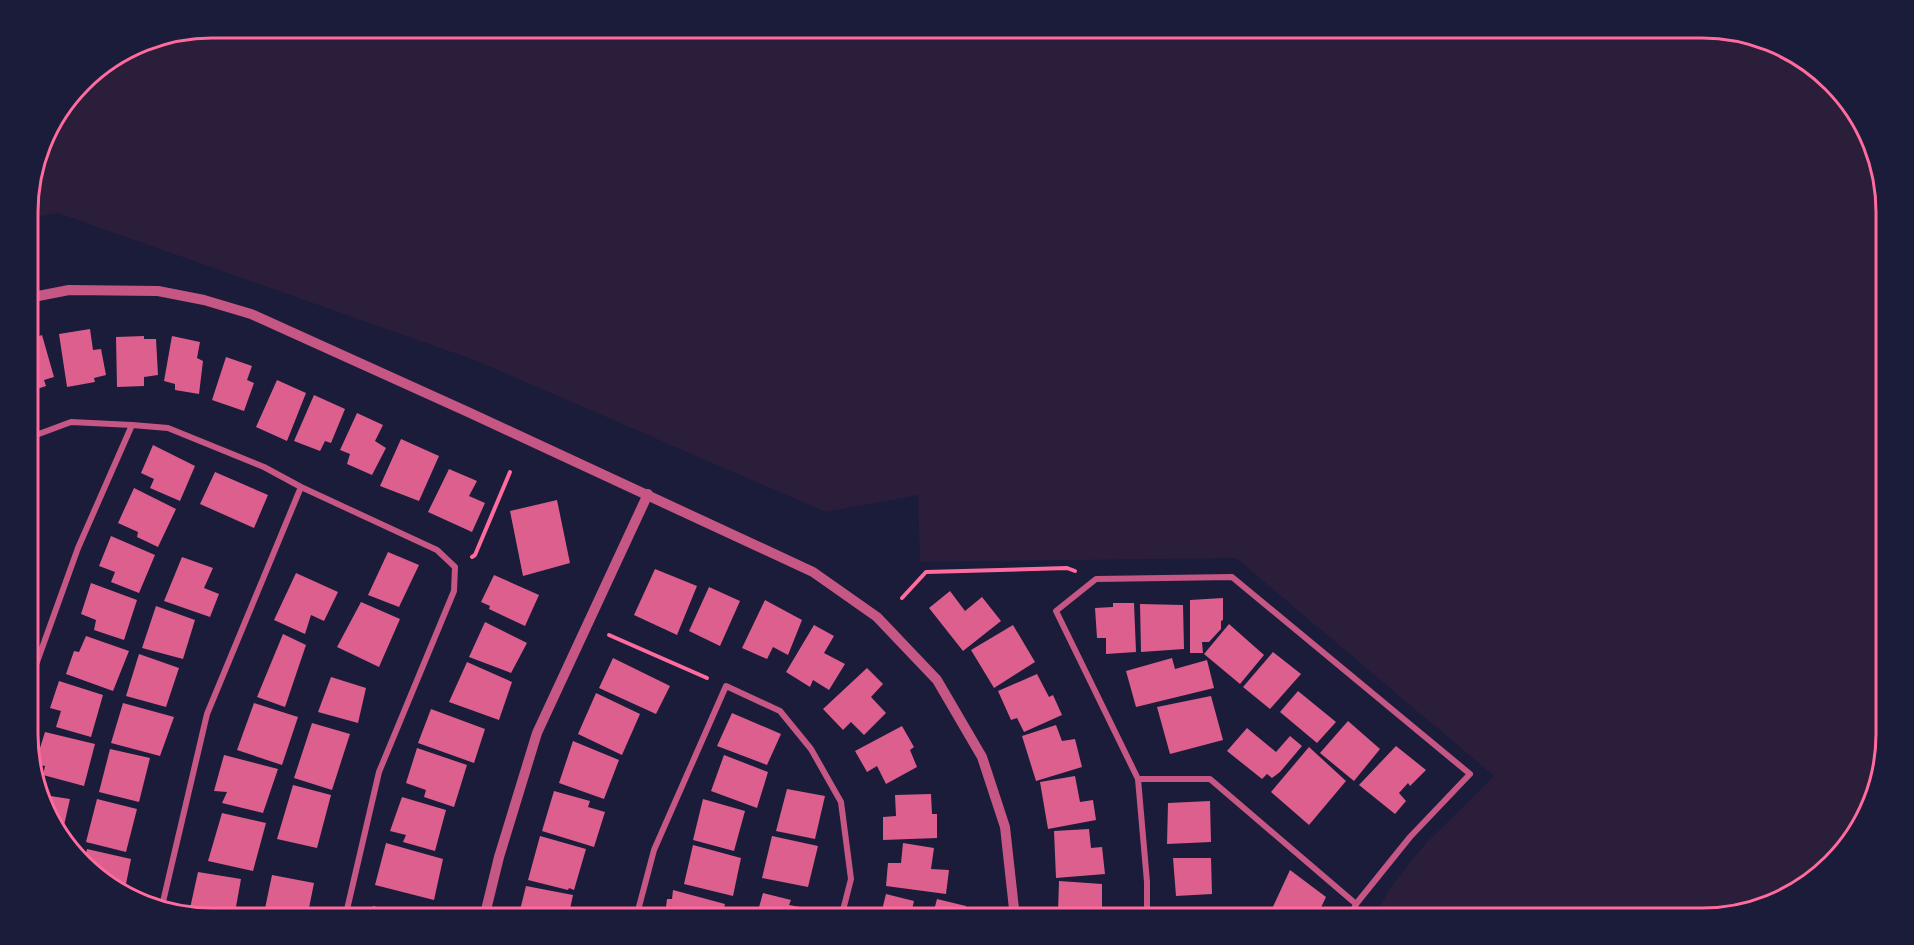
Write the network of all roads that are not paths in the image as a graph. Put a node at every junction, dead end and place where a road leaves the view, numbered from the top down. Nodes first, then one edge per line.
1 (38, 296) edge
2 (132, 425) junction
3 (38, 434) edge
4 (301, 487) junction
5 (648, 494) junction
6 (38, 659) edge
7 (1138, 779) junction
8 (163, 900) edge
9 (1356, 904) junction
10 (1014, 907) edge
11 (1147, 907) edge
12 (1355, 907) edge
13 (347, 908) edge
14 (487, 908) edge
15 (639, 908) edge
16 (844, 908) edge

1 - 5 street
2 - 3 street
2 - 4 street
2 - 6 street
4 - 8 street
4 - 13 street
5 - 10 street
5 - 14 street
7 - 9 street
7 - 9 street
7 - 11 street
9 - 12 street
15 - 16 street

